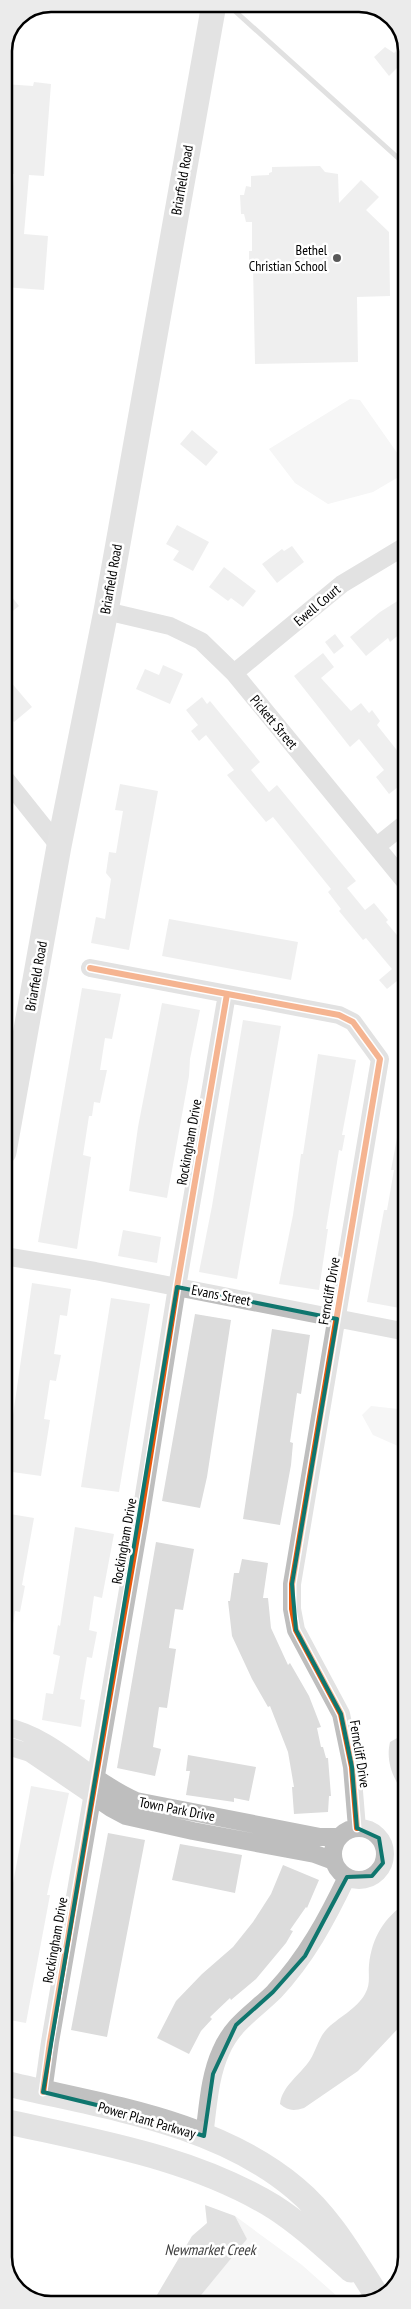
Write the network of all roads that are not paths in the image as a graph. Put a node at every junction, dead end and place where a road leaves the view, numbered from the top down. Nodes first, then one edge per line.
1 (212, 13) edge
2 (398, 550) edge
3 (106, 611) junction
4 (234, 674) junction
5 (12, 788) edge
6 (398, 829) edge
7 (59, 846) junction
8 (377, 846) junction
9 (398, 873) edge
10 (90, 968) dead end
11 (227, 994) junction
12 (12, 1105) edge
13 (13, 1258) edge
14 (177, 1287) junction
15 (337, 1319) junction
16 (398, 1330) edge
17 (13, 1728) edge
18 (13, 1748) edge
19 (96, 1776) junction
20 (93, 1796) junction
21 (357, 1828) junction
22 (339, 1837) junction
23 (334, 1861) junction
24 (347, 1877) junction
25 (13, 2085) edge
26 (43, 2092) junction
27 (13, 2128) edge
28 (204, 2136) junction
29 (376, 2292) edge
30 (375, 2293) edge

1 - 3 main road, Briarfield Road
2 - 4 street, Ewell Court
3 - 4 street, Pickett Street
3 - 7 main road, Briarfield Road
4 - 8 street, Pickett Street
5 - 7 street
6 - 8 street
7 - 12 main road, Briarfield Road
8 - 9 street, Pickett Street
10 - 11 street, Ferncliff Drive
11 - 14 street, Rockingham Drive
11 - 15 street, Ferncliff Drive
13 - 14 street, Evans Street
14 - 15 street, Evans Street
14 - 19 street, Rockingham Drive
15 - 16 street, Evans Street
15 - 21 street, Ferncliff Drive
17 - 19 street, Town Park Drive
18 - 20 street, Town Park Drive
19 - 20 street, Rockingham Drive
19 - 22 street, Town Park Drive
20 - 23 street, Town Park Drive
20 - 26 street, Rockingham Drive
21 - 22 street
21 - 24 street
22 - 23 street
23 - 24 street
24 - 28 street
25 - 26 main road, Power Plant Parkway
26 - 28 main road, Power Plant Parkway
27 - 30 main road, Power Plant Parkway
28 - 29 main road, Power Plant Parkway

